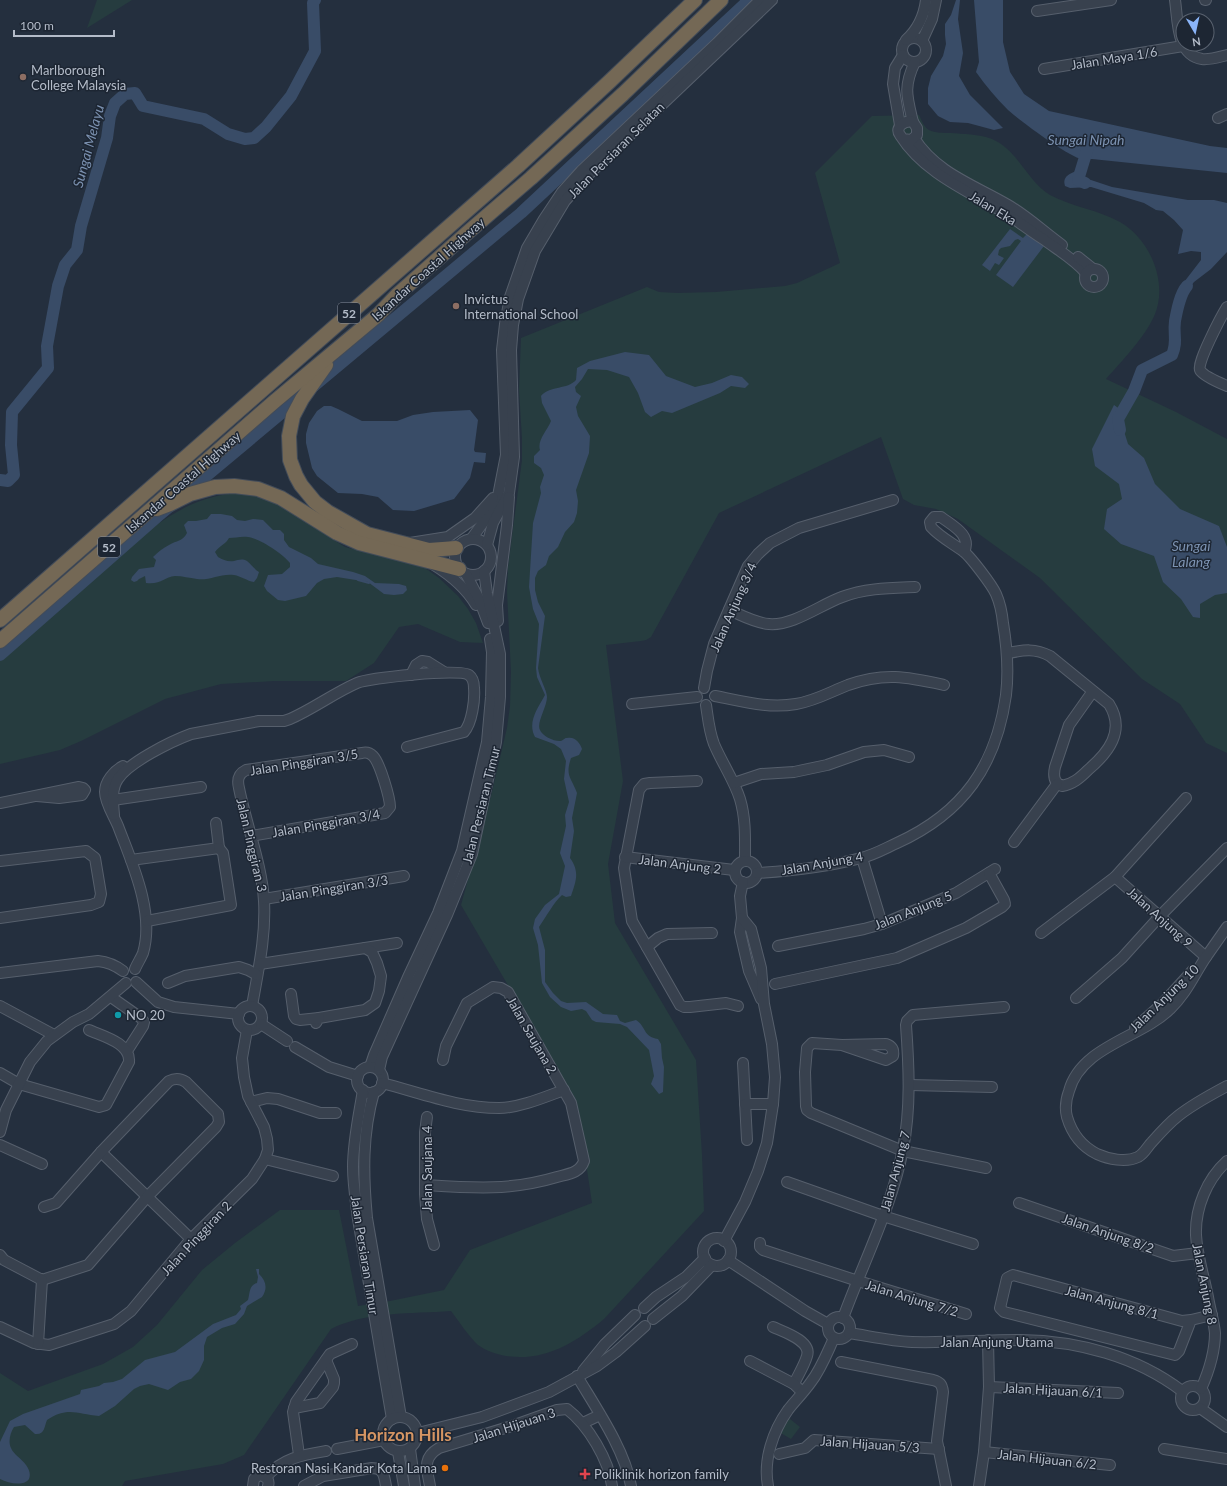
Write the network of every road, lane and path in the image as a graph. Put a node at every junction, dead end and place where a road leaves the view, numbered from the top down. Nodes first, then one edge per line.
1 (695, 0) edge
2 (721, 0) edge
3 (760, 0) edge
4 (772, 0) edge
5 (926, 0) edge
6 (936, 0) edge
7 (1110, 0) edge
8 (1175, 0) edge
9 (1037, 11) dead end
10 (1177, 12) edge
11 (906, 40) junction
12 (922, 41) junction
13 (1175, 47) edge
14 (1187, 52) edge
15 (902, 55) junction
16 (1227, 55) edge
17 (915, 62) junction
18 (1044, 69) dead end
19 (912, 122) junction
20 (900, 125) junction
21 (914, 138) junction
22 (903, 139) junction
23 (1226, 310) edge
24 (339, 348) junction
25 (1227, 386) edge
26 (504, 492) junction
27 (893, 500) dead end
28 (149, 511) junction
29 (472, 538) junction
30 (406, 544) junction
31 (487, 545) junction
32 (456, 548) junction
33 (964, 552) dead end
34 (420, 558) junction
35 (463, 571) junction
36 (484, 572) junction
37 (915, 588) dead end
38 (729, 610) junction
39 (0, 620) edge
40 (488, 625) junction
41 (0, 641) edge
42 (1008, 653) junction
43 (500, 654) junction
44 (944, 685) dead end
45 (704, 688) junction
46 (1093, 691) junction
47 (714, 696) junction
48 (697, 697) junction
49 (632, 704) dead end
50 (706, 705) junction
51 (407, 747) dead end
52 (372, 755) joint
53 (909, 757) dead end
54 (138, 761) junction
55 (238, 778) joint
56 (697, 781) dead end
57 (734, 783) junction
58 (1057, 784) junction
59 (201, 787) dead end
60 (38, 796) dead end
61 (1186, 798) dead end
62 (113, 800) junction
63 (0, 803) edge
64 (114, 815) junction
65 (216, 823) dead end
66 (251, 836) junction
67 (1014, 842) dead end
68 (219, 848) junction
69 (1227, 848) edge
70 (625, 857) junction
71 (862, 858) junction
72 (131, 860) junction
73 (745, 860) junction
74 (0, 861) edge
75 (734, 870) junction
76 (757, 873) junction
77 (404, 876) dead end
78 (1115, 876) junction
79 (743, 882) junction
80 (264, 899) junction
81 (1160, 916) junction
82 (0, 918) edge
83 (147, 920) junction
84 (882, 924) junction
85 (1227, 927) edge
86 (712, 933) dead end
87 (1041, 933) dead end
88 (397, 943) dead end
89 (778, 946) dead end
90 (647, 947) junction
91 (366, 948) junction
92 (1206, 957) junction
93 (260, 964) junction
94 (135, 969) junction
95 (123, 971) junction
96 (0, 973) edge
97 (257, 975) junction
98 (131, 983) junction
99 (168, 983) dead end
100 (774, 984) dead end
101 (291, 994) dead end
102 (111, 997) junction
103 (1076, 998) dead end
104 (0, 1006) edge
105 (252, 1006) junction
106 (738, 1006) dead end
107 (1004, 1007) dead end
108 (239, 1014) junction
109 (261, 1024) junction
110 (89, 1030) dead end
111 (247, 1030) junction
112 (54, 1035) junction
113 (287, 1041) dead end
114 (842, 1045) dead end
115 (295, 1047) dead end
116 (128, 1052) junction
117 (443, 1060) dead end
118 (742, 1063) dead end
119 (375, 1069) junction
120 (0, 1073) edge
121 (358, 1076) junction
122 (382, 1083) junction
123 (19, 1084) junction
124 (910, 1085) junction
125 (1227, 1086) edge
126 (992, 1087) dead end
127 (363, 1090) junction
128 (564, 1090) junction
129 (374, 1092) junction
130 (251, 1102) junction
131 (745, 1104) junction
132 (773, 1104) junction
133 (336, 1113) dead end
134 (427, 1117) dead end
135 (0, 1132) edge
136 (747, 1140) dead end
137 (0, 1145) edge
138 (903, 1150) junction
139 (101, 1152) junction
140 (265, 1159) junction
141 (1227, 1161) edge
142 (42, 1164) dead end
143 (986, 1168) dead end
144 (333, 1176) dead end
145 (787, 1182) dead end
146 (424, 1185) junction
147 (147, 1196) junction
148 (1019, 1203) dead end
149 (44, 1207) dead end
150 (883, 1216) junction
151 (191, 1239) junction
152 (724, 1241) junction
153 (760, 1243) dead end
154 (973, 1244) dead end
155 (434, 1245) dead end
156 (1198, 1253) junction
157 (0, 1255) edge
158 (728, 1260) junction
159 (708, 1261) junction
160 (42, 1280) junction
161 (858, 1282) junction
162 (644, 1308) dead end
163 (966, 1314) dead end
164 (635, 1315) dead end
165 (1212, 1315) junction
166 (843, 1318) junction
167 (653, 1319) dead end
168 (1191, 1320) junction
169 (828, 1324) junction
170 (645, 1326) dead end
171 (0, 1327) edge
172 (773, 1327) dead end
173 (849, 1332) junction
174 (834, 1338) junction
175 (988, 1340) junction
176 (38, 1344) junction
177 (352, 1344) dead end
178 (326, 1360) junction
179 (750, 1361) dead end
180 (841, 1362) dead end
181 (577, 1376) junction
182 (794, 1384) junction
183 (989, 1388) junction
184 (1201, 1389) junction
185 (1182, 1391) junction
186 (803, 1392) junction
187 (1118, 1394) dead end
188 (294, 1408) junction
189 (1200, 1408) junction
190 (600, 1415) junction
191 (397, 1418) junction
192 (583, 1423) junction
193 (1227, 1427) edge
194 (418, 1433) junction
195 (384, 1440) junction
196 (337, 1449) dead end
197 (410, 1449) junction
198 (939, 1449) junction
199 (1164, 1449) dead end
200 (326, 1451) dead end
201 (398, 1452) junction
202 (984, 1452) junction
203 (779, 1454) dead end
204 (299, 1455) junction
205 (1227, 1459) edge
206 (1110, 1465) dead end
207 (267, 1482) edge
208 (251, 1486) edge
209 (304, 1486) edge
210 (386, 1486) edge
211 (404, 1486) edge
212 (415, 1486) edge
213 (430, 1486) edge
214 (612, 1486) edge
215 (631, 1486) edge
216 (768, 1486) edge
217 (946, 1486) edge
218 (979, 1486) edge

1 - 39 highway, Iskandar Coastal Highway / 52
2 - 24 highway, Iskandar Coastal Highway / 52
3 - 26 street, Jalan Persiaran Selatan
4 - 26 street, Jalan Persiaran Selatan
5 - 11 street, Jalan Eka
6 - 12 street
7 - 9 street
8 - 10 street
11 - 12 street
11 - 15 street, Jalan Eka
12 - 17 street
13 - 18 street, Jalan Maya 1/6
14 - 16 street
15 - 17 street
15 - 20 street, Jalan Eka
17 - 19 street
19 - 20 street
19 - 21 street
20 - 22 street, Jalan Eka
21 - 22 street
21 - 22 street, Jalan Eka
23 - 25 street
24 - 28 highway, Iskandar Coastal Highway / 52
24 - 30 highway
26 - 29 street, Jalan Persiaran Selatan
26 - 30 street
26 - 31 street, Jalan Persiaran Selatan
26 - 43 street
27 - 38 street, Jalan Anjung 3/4
28 - 34 highway
28 - 41 highway, Iskandar Coastal Highway / 52
29 - 31 street
29 - 32 street
30 - 32 highway
31 - 36 street
32 - 35 street
33 - 42 street, Jalan Anjung 4
34 - 35 highway
34 - 40 street
35 - 36 street
35 - 40 street, Jalan Persiaran Timur
36 - 43 street, Jalan Persiaran Timur
37 - 38 street
38 - 45 street, Jalan Anjung 3/4
40 - 119 street, Jalan Persiaran Timur
42 - 46 street
42 - 71 street, Jalan Anjung 4
43 - 119 street, Jalan Persiaran Timur
44 - 47 street
45 - 47 street
45 - 48 street
46 - 58 street
46 - 58 street
47 - 50 street
48 - 49 street
48 - 50 street
50 - 57 street
51 - 54 street
52 - 55 street, Jalan Pinggiran 3/5
52 - 66 street, Jalan Pinggiran 3/4
53 - 57 street
54 - 62 street
54 - 64 street
55 - 66 street, Jalan Pinggiran 3
56 - 70 street
57 - 73 street
58 - 67 street
59 - 62 street
60 - 63 street
61 - 78 street
62 - 64 street
64 - 72 street
65 - 68 street
66 - 80 street, Jalan Pinggiran 3
68 - 72 street
68 - 83 street
69 - 81 street
70 - 75 street, Jalan Anjung 2
70 - 90 street
71 - 76 street, Jalan Anjung 4
71 - 84 street
72 - 83 street
73 - 75 street
73 - 76 street
74 - 82 street
75 - 79 street
76 - 79 street
77 - 80 street, Jalan Pinggiran 3/3
78 - 81 street, Jalan Anjung 9
78 - 87 street
79 - 132 street
80 - 93 street, Jalan Pinggiran 3
81 - 92 street, Jalan Anjung 9
81 - 103 street
83 - 94 street
84 - 89 street, Jalan Anjung 5
84 - 100 street, Jalan Anjung 5
85 - 92 street
86 - 90 street
88 - 91 street
90 - 106 street
91 - 93 street
91 - 101 street
92 - 125 street, Jalan Anjung 10
93 - 97 street, Jalan Pinggiran 3
94 - 95 street
94 - 98 street
95 - 96 street
95 - 98 street
97 - 99 street
97 - 105 street, Jalan Pinggiran 3
98 - 102 street
98 - 108 street
102 - 112 street
102 - 116 street
104 - 112 street
105 - 108 street
105 - 109 street
107 - 124 street, Jalan Anjung 7
108 - 111 street
109 - 111 street
109 - 113 street
110 - 116 street
111 - 130 street, Jalan Pinggiran 2
112 - 123 street
114 - 138 street
115 - 121 street
116 - 123 street
117 - 128 street, Jalan Saujana 2
118 - 131 street
119 - 121 street
119 - 122 street, Jalan Persiaran Timur
120 - 123 street
121 - 127 street, Jalan Persiaran Timur
122 - 128 street
122 - 129 street, Jalan Persiaran Timur
123 - 135 street
124 - 126 street
124 - 138 street, Jalan Anjung 7
127 - 129 street
127 - 191 street, Jalan Persiaran Timur
128 - 146 street, Jalan Saujana 2
129 - 191 street, Jalan Persiaran Timur
130 - 133 street
130 - 140 street, Jalan Pinggiran 2
131 - 132 street
131 - 136 street
132 - 152 street
134 - 146 street, Jalan Saujana 4
137 - 142 street
138 - 143 street
138 - 150 street, Jalan Anjung 7
139 - 147 street
139 - 147 street
139 - 149 street
140 - 144 street
140 - 151 street, Jalan Pinggiran 2
141 - 156 street, Jalan Anjung 8
145 - 150 street
146 - 155 street, Jalan Saujana 4
147 - 151 street
147 - 160 street
148 - 156 street, Jalan Anjung 8/2
150 - 154 street
150 - 161 street, Jalan Anjung 7
151 - 176 street, Jalan Pinggiran 2
152 - 158 street
152 - 159 street
153 - 161 street, Jalan Anjung 7/2
156 - 165 street, Jalan Anjung 8
157 - 160 street
158 - 159 street
158 - 169 street
159 - 162 street
159 - 167 street
160 - 176 street
161 - 163 street, Jalan Anjung 7/2
161 - 166 street, Jalan Anjung 7
164 - 181 street
165 - 168 street, Jalan Anjung 8/1
165 - 184 street, Jalan Anjung 8
166 - 169 street
166 - 173 street
168 - 168 street, Jalan Anjung 8/1
169 - 174 street
170 - 181 street
171 - 176 street, Jalan Pinggiran 2
172 - 182 street
173 - 174 street
173 - 175 street, Jalan Anjung Utama
174 - 186 street
175 - 183 street
175 - 185 street, Jalan Anjung Utama
177 - 178 street
178 - 188 street
178 - 188 street
179 - 182 street
180 - 198 street
181 - 190 street
181 - 194 street
182 - 186 street
183 - 187 street, Jalan Hijauan 6/1
183 - 202 street
184 - 185 street
184 - 189 street
185 - 189 street
186 - 216 street
188 - 204 street
189 - 193 street
190 - 192 street
190 - 215 street
191 - 194 street
191 - 195 street
192 - 213 street, Jalan Hijauan 3
192 - 214 street, Jalan Hijauan 3
194 - 197 street
195 - 196 street
195 - 201 street
197 - 201 street
197 - 212 street
198 - 203 street, Jalan Hijauan 5/3
198 - 217 street
199 - 205 street
200 - 204 street
201 - 211 street
202 - 206 street, Jalan Hijauan 6/2
202 - 218 street
204 - 207 street
207 - 208 street
209 - 210 street

